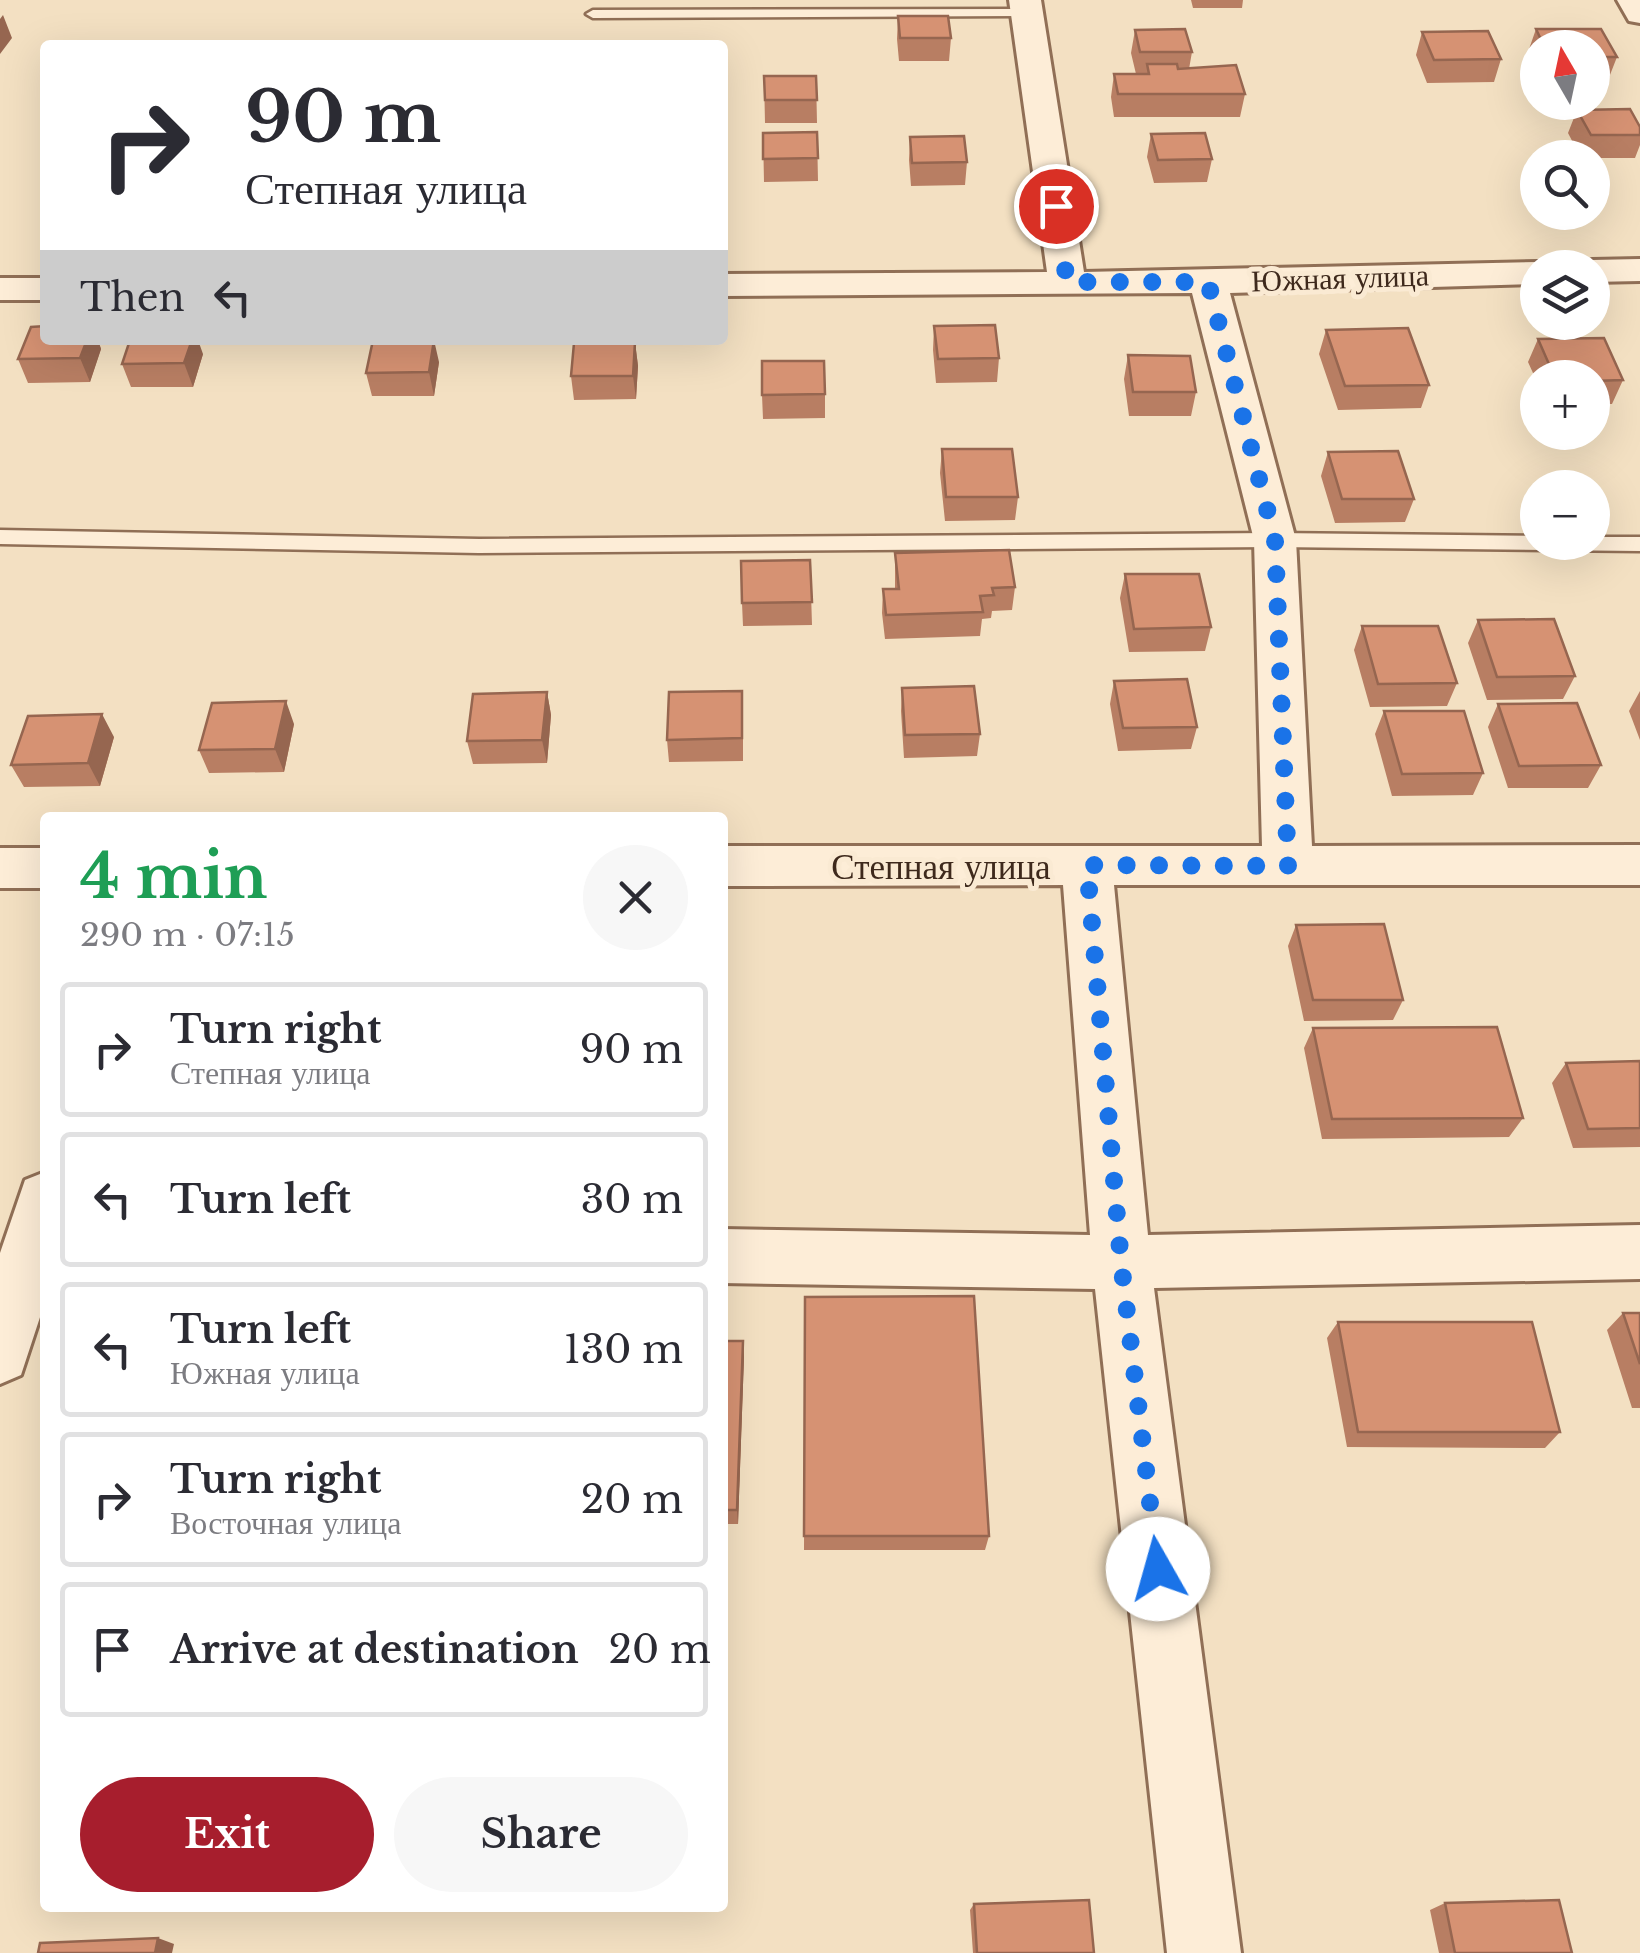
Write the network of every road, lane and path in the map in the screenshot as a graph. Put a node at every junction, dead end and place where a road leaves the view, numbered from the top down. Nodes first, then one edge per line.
1 (1633, 0) edge
2 (1026, 6) edge
3 (709, 8) edge
4 (594, 14) dead end
5 (1640, 14) edge
6 (1640, 270) edge
7 (1610, 271) edge
8 (1520, 273) edge
9 (1067, 282) junction
10 (1208, 282) junction
11 (728, 284) edge
12 (0, 289) edge
13 (40, 289) edge
14 (0, 538) edge
15 (1275, 540) junction
16 (1640, 544) edge
17 (1640, 864) edge
18 (1087, 865) junction
19 (728, 866) edge
20 (1288, 866) junction
21 (0, 868) edge
22 (40, 868) edge
23 (31, 1234) edge
24 (1640, 1252) edge
25 (728, 1256) edge
26 (1121, 1262) junction
27 (0, 1355) edge
28 (1204, 1953) edge

1 - 5 street
2 - 3 lane
2 - 9 street
3 - 4 lane
6 - 7 street
8 - 10 street, Южная улица
9 - 10 street, Южная улица
9 - 11 street, Южная улица
10 - 15 street
12 - 13 street
14 - 15 lane
15 - 16 lane
15 - 20 street
17 - 20 street, Степная улица
18 - 19 street, Степная улица
18 - 20 street, Степная улица
18 - 26 street
21 - 22 street
23 - 27 street
24 - 26 street
25 - 26 street
26 - 28 street

